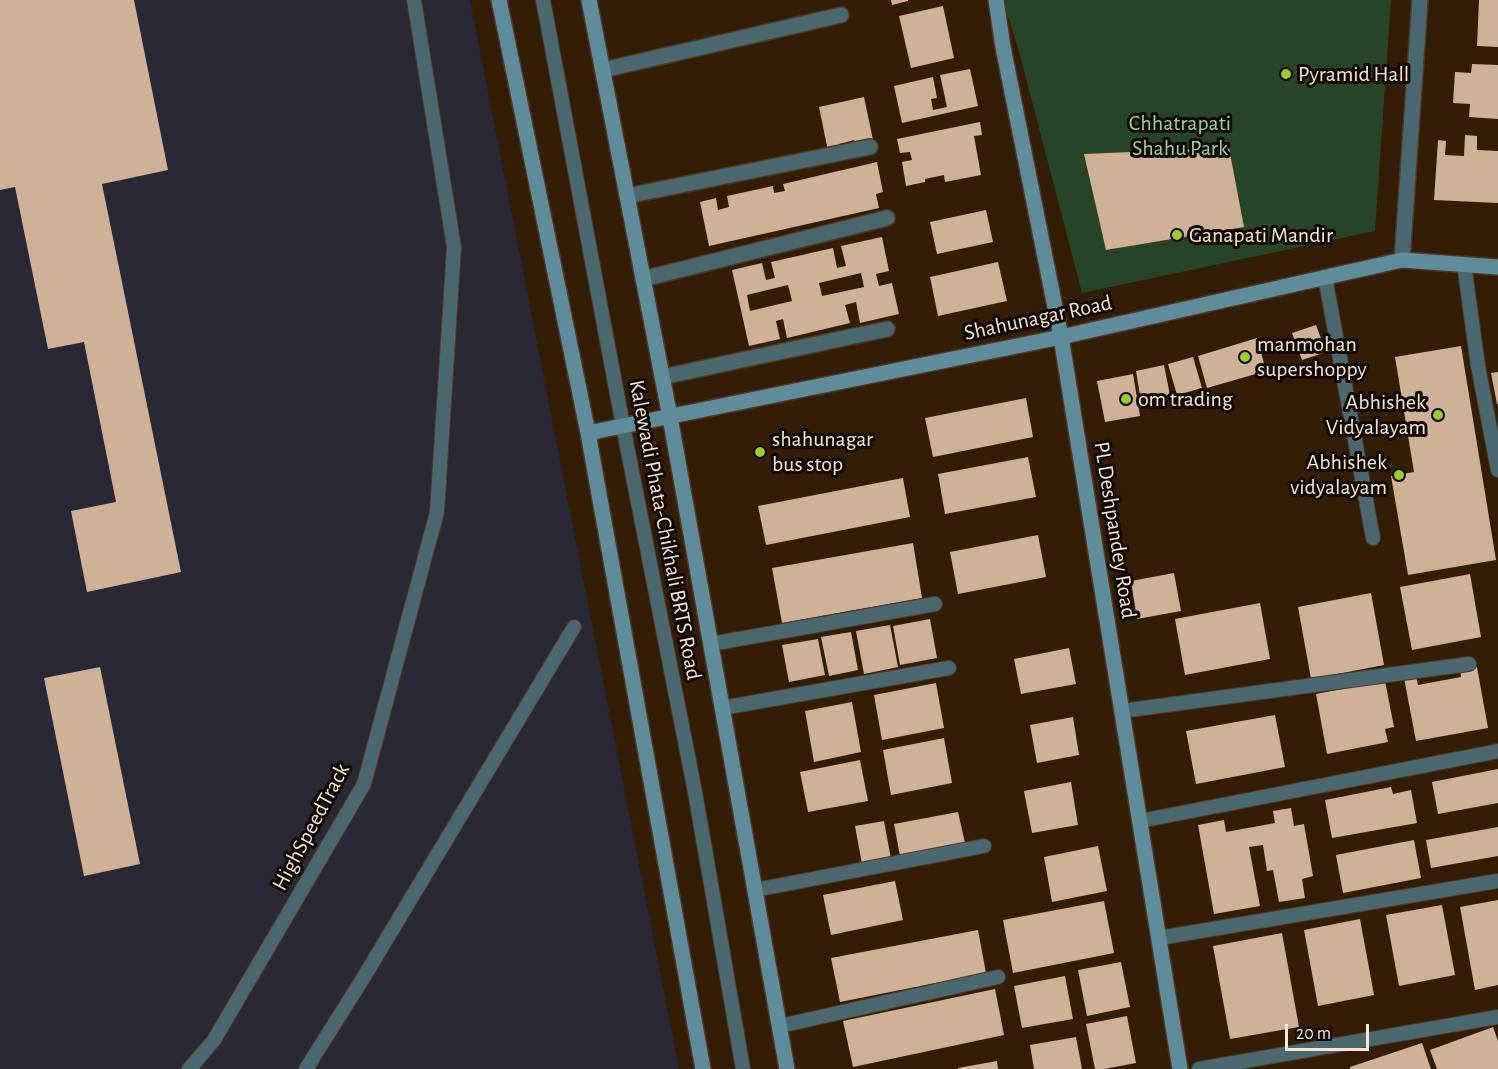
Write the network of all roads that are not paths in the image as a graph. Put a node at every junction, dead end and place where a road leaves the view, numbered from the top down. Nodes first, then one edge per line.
1 (414, 0) edge
2 (499, 0) edge
3 (543, 0) edge
4 (589, 0) edge
5 (996, 0) edge
6 (1420, 0) edge
7 (841, 15) dead end
8 (603, 70) junction
9 (870, 147) dead end
10 (627, 196) junction
11 (887, 218) dead end
12 (1402, 260) junction
13 (1464, 264) junction
14 (1498, 267) edge
15 (1325, 277) junction
16 (643, 279) junction
17 (887, 329) dead end
18 (1061, 337) junction
19 (662, 377) junction
20 (670, 417) junction
21 (623, 426) junction
22 (588, 433) junction
23 (1498, 470) edge
24 (1374, 538) dead end
25 (935, 604) dead end
26 (574, 627) dead end
27 (711, 644) junction
28 (1469, 664) dead end
29 (949, 668) dead end
30 (722, 708) junction
31 (1122, 711) junction
32 (1498, 752) edge
33 (1140, 821) junction
34 (984, 846) dead end
35 (1498, 881) edge
36 (755, 890) junction
37 (1159, 938) junction
38 (998, 977) dead end
39 (1498, 1017) edge
40 (780, 1026) junction
41 (189, 1069) edge
42 (306, 1069) edge
43 (703, 1069) edge
44 (743, 1069) edge
45 (787, 1069) edge
46 (1180, 1069) edge
47 (1200, 1069) edge

1 - 41 lane, HighSpeedTrack
2 - 22 main road
3 - 21 lane, Kalewadi Phata-Chikhali BRTS Road
4 - 8 main road
5 - 18 main road, PL Deshpandey Road
6 - 12 street
7 - 8 street
8 - 10 main road
9 - 10 street
10 - 16 main road
11 - 16 street
12 - 13 main road, Shahunagar Road
12 - 15 main road, Shahunagar Road
13 - 14 main road, Shahunagar Road
13 - 23 lane
15 - 18 main road, Shahunagar Road
15 - 24 lane
16 - 19 main road
17 - 19 street
18 - 20 main road, Shahunagar Road
18 - 31 main road, PL Deshpandey Road
19 - 20 main road
20 - 21 main road, Shahunagar Road
20 - 27 main road
21 - 22 main road, Shahunagar Road
21 - 44 lane, Kalewadi Phata-Chikhali BRTS Road
22 - 43 main road
25 - 27 lane
26 - 42 lane
27 - 30 main road
28 - 31 lane
29 - 30 lane
30 - 36 main road
31 - 33 main road, PL Deshpandey Road
32 - 33 lane
33 - 37 main road, PL Deshpandey Road
34 - 36 lane
35 - 37 lane
36 - 40 main road
37 - 46 main road, PL Deshpandey Road
38 - 40 lane
39 - 47 lane
40 - 45 main road

